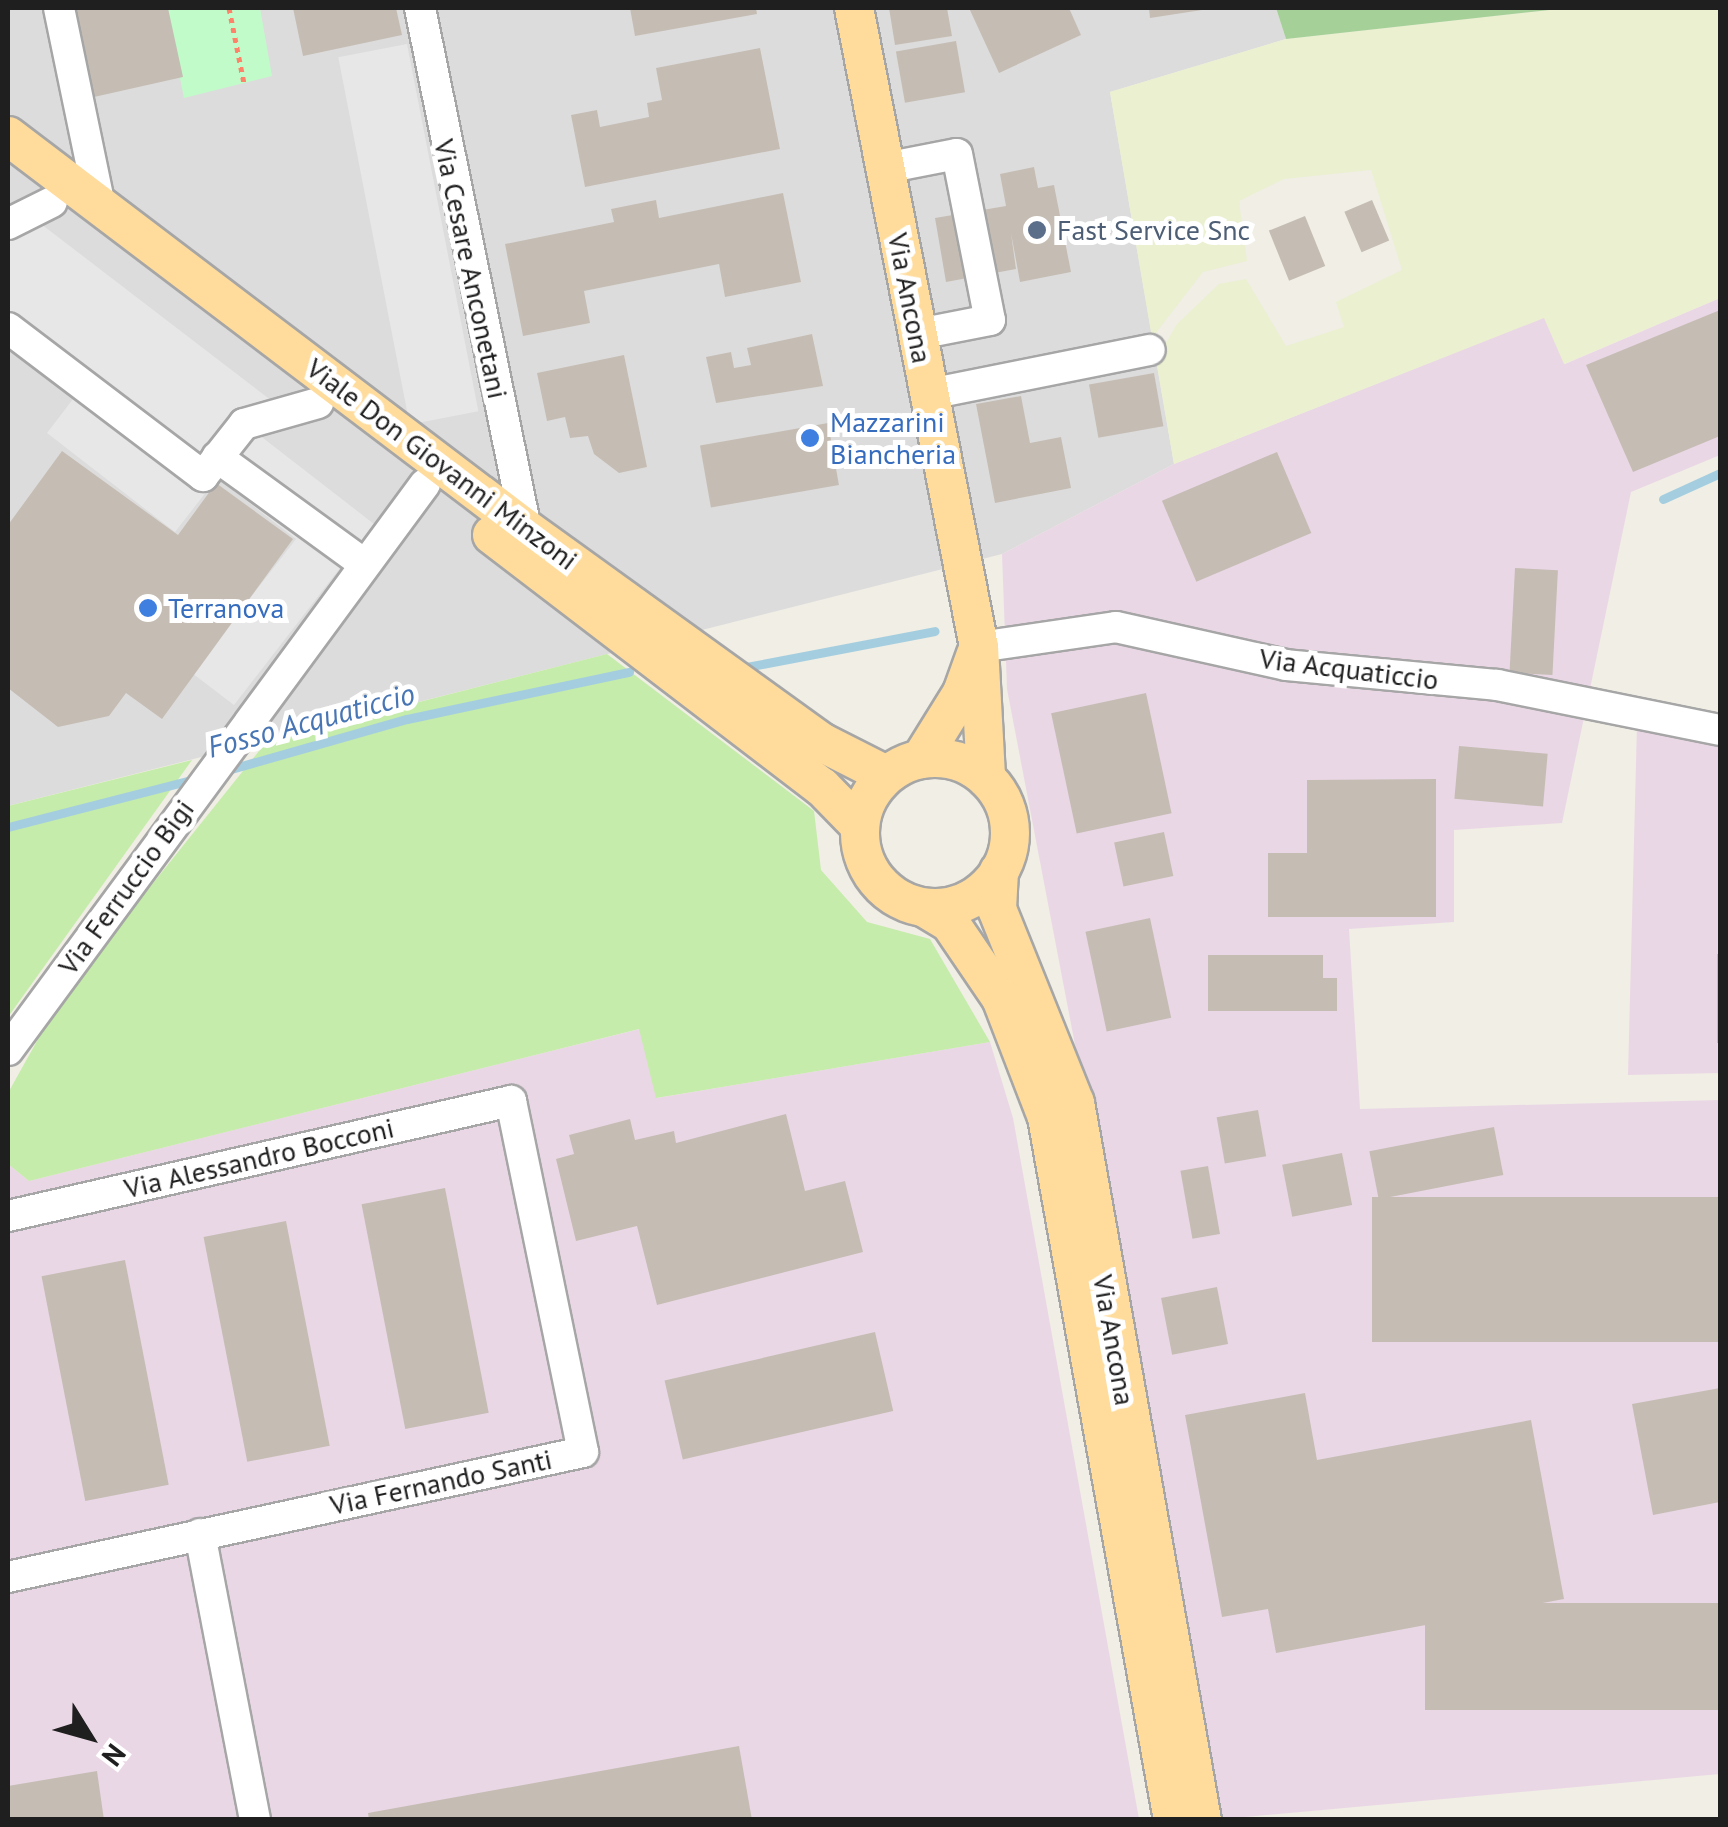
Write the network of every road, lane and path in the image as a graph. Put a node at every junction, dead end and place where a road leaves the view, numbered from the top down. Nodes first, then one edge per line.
1 (59, 8) edge
2 (229, 8) edge
3 (420, 8) edge
4 (854, 8) edge
5 (244, 82) dead end
6 (8, 136) edge
7 (885, 168) junction
8 (8, 169) edge
9 (52, 202) junction
10 (100, 206) junction
11 (8, 224) edge
12 (8, 328) edge
13 (918, 334) junction
14 (1150, 350) dead end
15 (929, 394) junction
16 (318, 403) junction
17 (217, 457) junction
18 (424, 484) junction
19 (526, 529) junction
20 (363, 563) junction
21 (979, 647) junction
22 (1720, 730) edge
23 (921, 759) junction
24 (886, 776) junction
25 (986, 778) junction
26 (860, 826) junction
27 (1000, 871) junction
28 (925, 908) junction
29 (8, 1050) edge
30 (511, 1101) joint
31 (8, 1216) edge
32 (200, 1534) junction
33 (8, 1577) edge
34 (254, 1820) edge
35 (1173, 1820) edge
36 (1202, 1820) edge

1 - 10 street
2 - 5 path
3 - 19 street, Via Cesare Anconetani
4 - 7 main road, Via Ancona
6 - 10 main road, Viale Don Giovanni Minzoni
7 - 13 main road, Via Ancona
7 - 13 street
8 - 9 main road, Viale Don Giovanni Minzoni
9 - 11 street
9 - 16 main road, Viale Don Giovanni Minzoni
10 - 19 main road, Viale Don Giovanni Minzoni
12 - 17 street
13 - 15 main road, Via Ancona
14 - 15 street
15 - 21 main road, Via Ancona
16 - 17 street
16 - 18 main road, Viale Don Giovanni Minzoni
17 - 20 street
18 - 20 street, Via Ferruccio Bigi
18 - 26 main road, Viale Don Giovanni Minzoni
19 - 24 main road, Viale Don Giovanni Minzoni
20 - 29 street, Via Ferruccio Bigi
21 - 22 street, Via Acquaticcio
21 - 23 main road
21 - 25 main road, Via Ancona
23 - 24 main road
23 - 25 main road
24 - 26 main road
25 - 27 main road
26 - 28 main road
27 - 28 main road
27 - 36 main road, Via Ancona
28 - 35 main road, Via Ancona
30 - 31 street, Via Alessandro Bocconi
30 - 32 street, Via Fernando Santi
32 - 33 street, Via Fernando Santi
32 - 34 street

